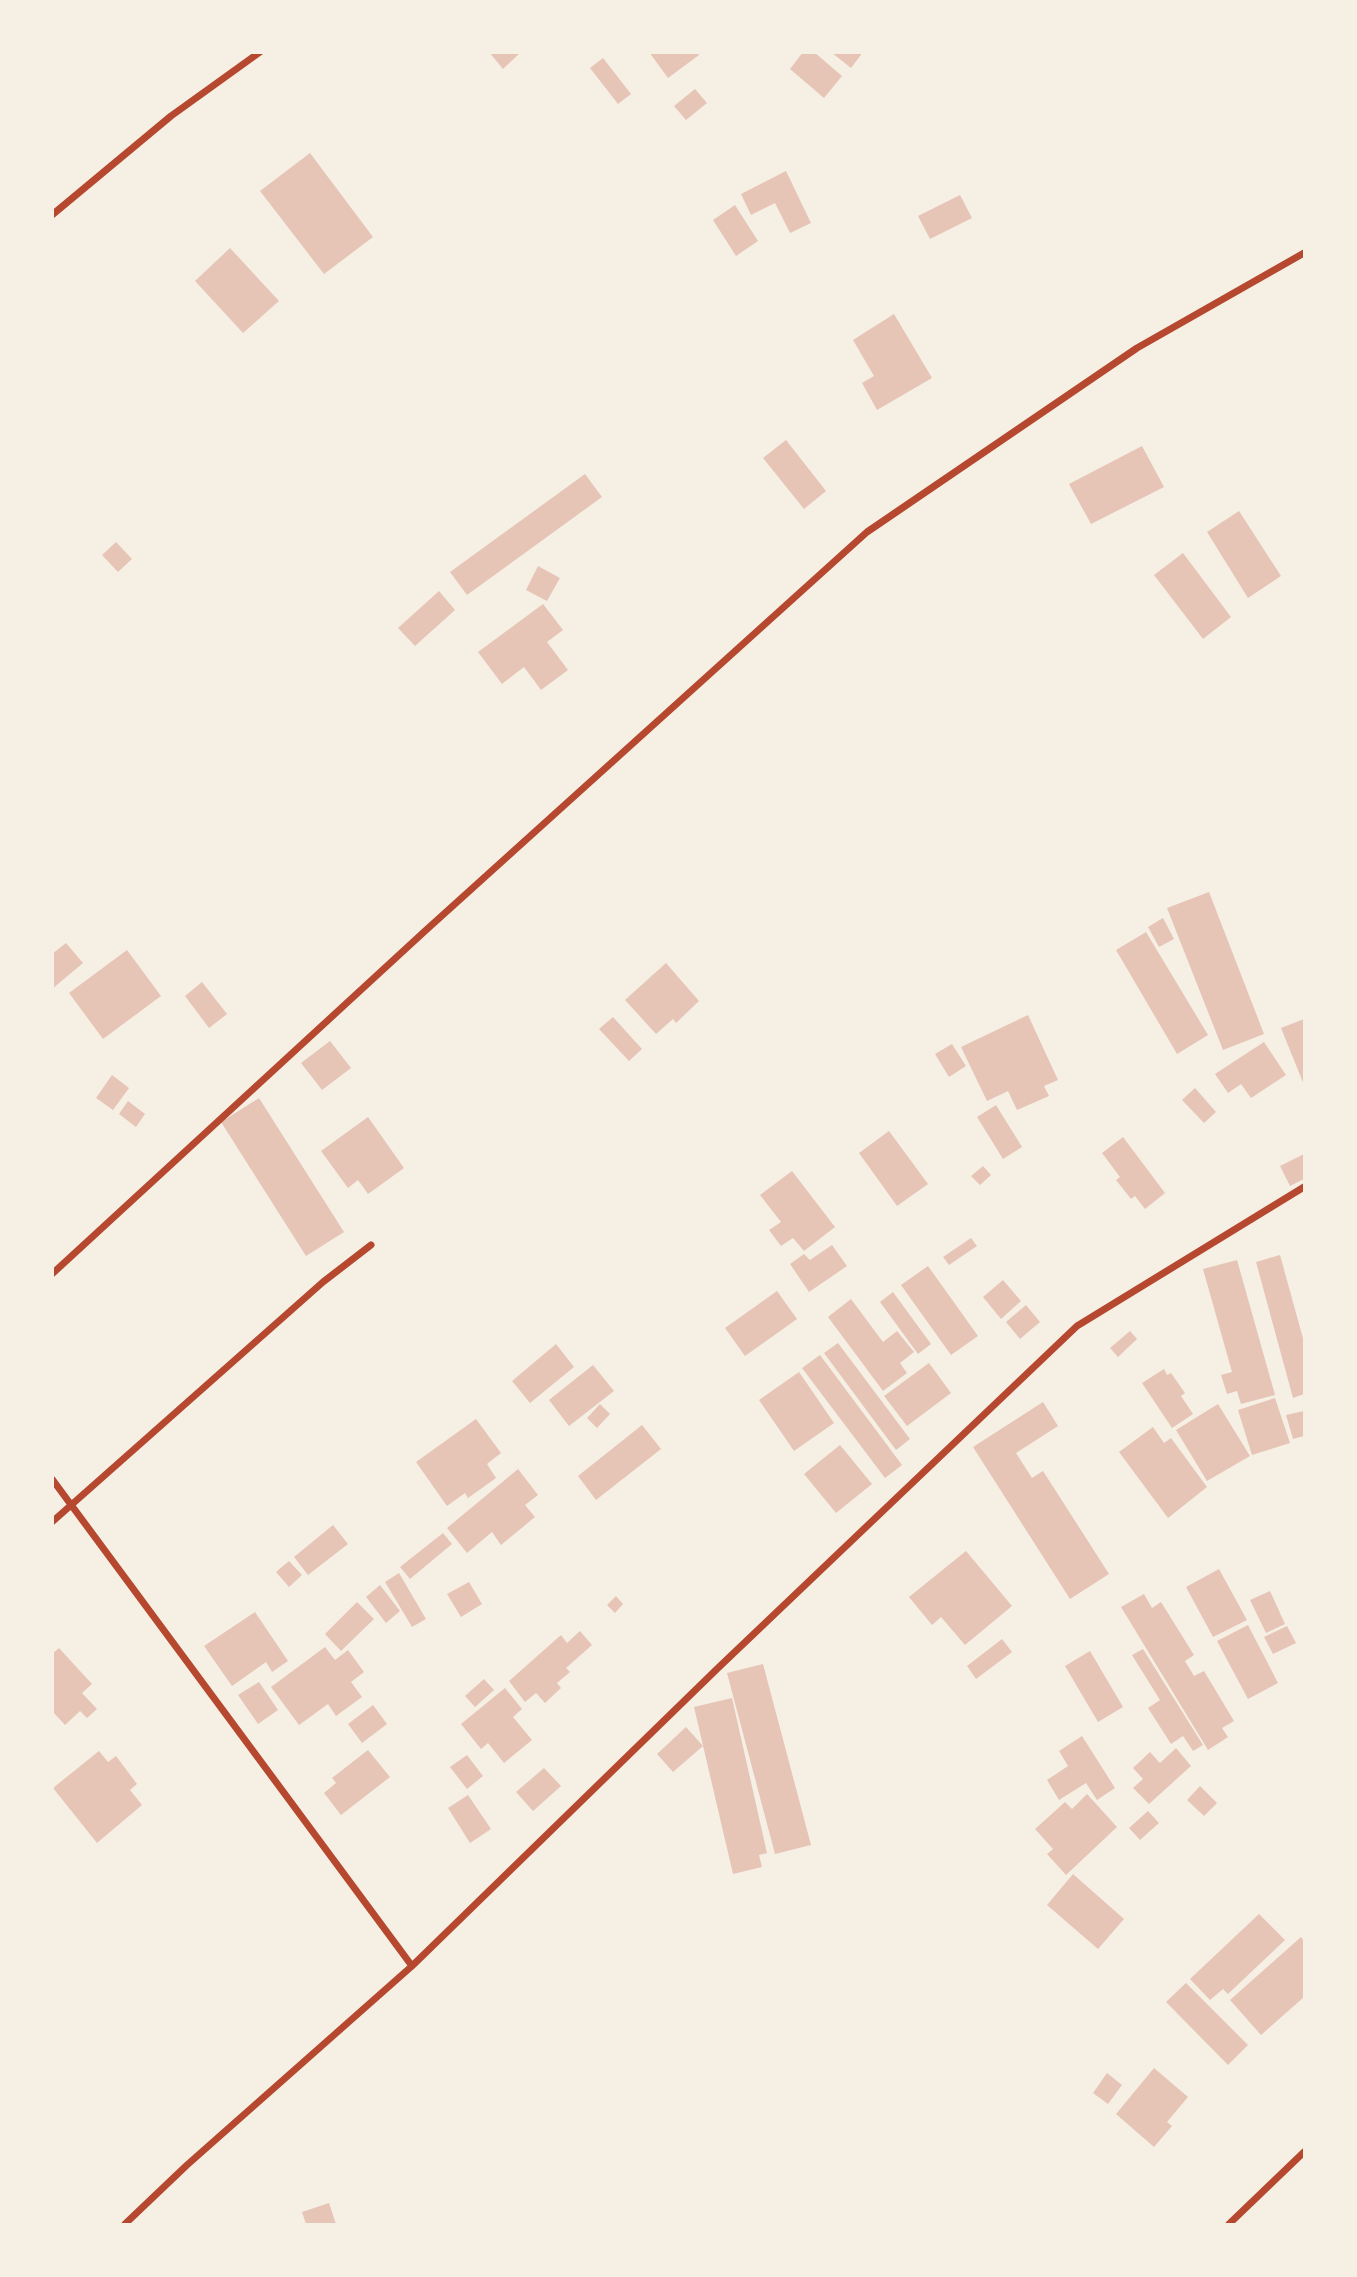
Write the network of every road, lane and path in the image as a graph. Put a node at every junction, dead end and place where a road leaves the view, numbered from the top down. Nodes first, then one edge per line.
1 (260, 52) edge
2 (52, 215) edge
3 (1304, 253) edge
4 (1304, 1187) edge
5 (371, 1245) dead end
6 (52, 1274) edge
7 (52, 1479) edge
8 (71, 1505) junction
9 (52, 1522) edge
10 (412, 1966) junction
11 (1304, 2152) edge
12 (125, 2224) edge
13 (1229, 2224) edge

1 - 2 street
3 - 6 street
4 - 10 street
5 - 8 street
7 - 8 street
8 - 9 street
8 - 10 street
10 - 12 street
11 - 13 street

